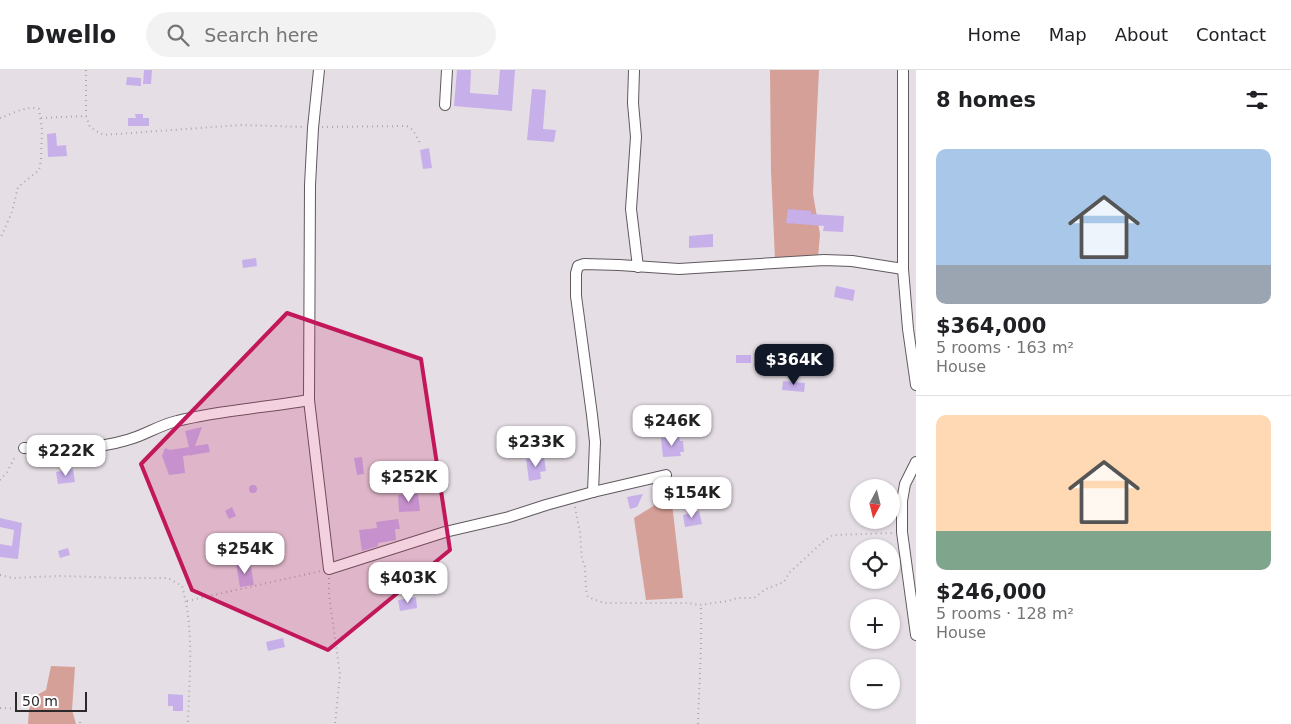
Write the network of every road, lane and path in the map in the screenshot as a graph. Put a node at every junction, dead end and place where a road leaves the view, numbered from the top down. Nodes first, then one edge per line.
1 (86, 70) edge
2 (319, 70) edge
3 (447, 70) edge
4 (634, 70) edge
5 (903, 70) edge
6 (445, 105) dead end
7 (86, 116) junction
8 (0, 118) edge
9 (42, 118) junction
10 (313, 128) junction
11 (420, 143) dead end
12 (0, 239) edge
13 (638, 267) junction
14 (904, 274) junction
15 (916, 280) edge
16 (916, 386) edge
17 (309, 400) junction
18 (24, 448) joint
19 (916, 462) edge
20 (666, 476) dead end
21 (0, 480) edge
22 (593, 492) junction
23 (574, 498) junction
24 (902, 532) junction
25 (329, 569) junction
26 (0, 575) edge
27 (186, 601) junction
28 (699, 605) junction
29 (916, 635) edge
30 (0, 708) edge
31 (20, 709) dead end
32 (188, 724) edge
33 (335, 724) edge
34 (698, 724) edge

1 - 7 path
2 - 10 street
3 - 6 street
4 - 13 street
5 - 14 street
7 - 9 path
7 - 10 path
8 - 9 path
9 - 12 path
10 - 11 path
10 - 17 street
13 - 14 street
13 - 22 street
14 - 15 street
14 - 16 street
17 - 18 street
17 - 25 street
18 - 21 path
19 - 24 street
20 - 22 street
22 - 23 street
23 - 25 street
23 - 28 path
24 - 28 path
24 - 29 street
25 - 27 path
25 - 33 path
26 - 27 path
27 - 32 path
28 - 34 path
30 - 31 path

